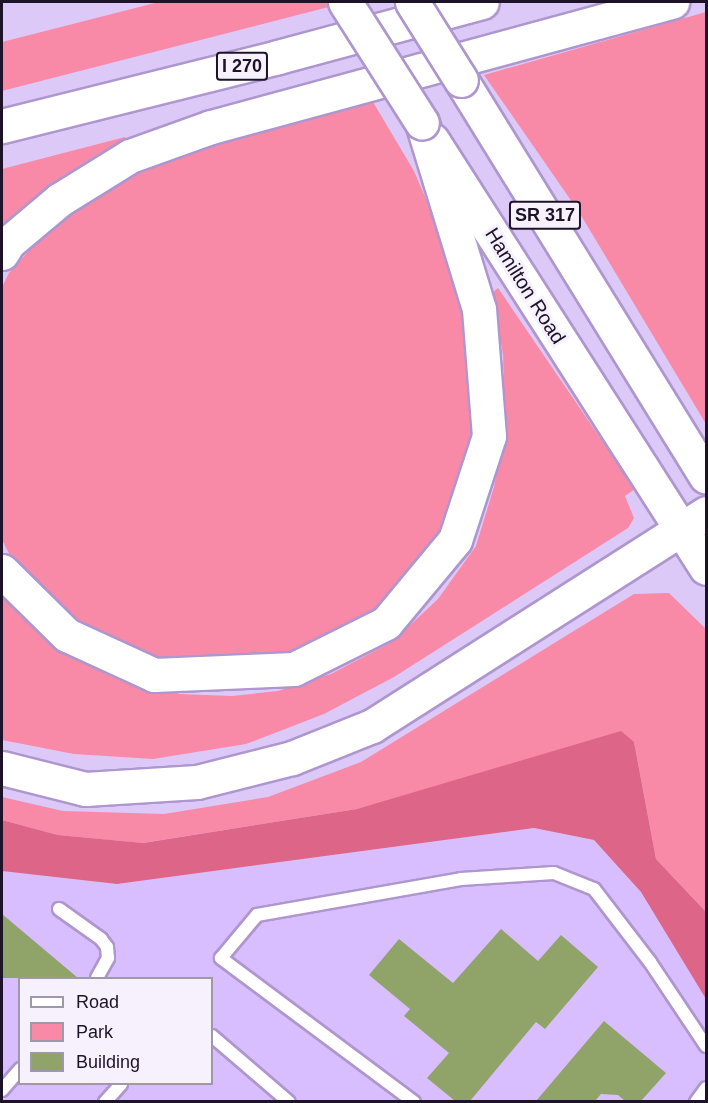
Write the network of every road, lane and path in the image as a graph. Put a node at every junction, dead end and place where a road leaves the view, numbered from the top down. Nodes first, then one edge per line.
1 (345, 2) edge
2 (412, 2) edge
3 (482, 2) edge
4 (672, 2) edge
5 (422, 123) junction
6 (2, 126) edge
7 (2, 254) edge
8 (706, 476) edge
9 (694, 522) edge
10 (706, 568) edge
11 (2, 571) edge
12 (2, 768) edge
13 (59, 909) dead end
14 (98, 977) edge
15 (213, 1037) edge
16 (706, 1046) edge
17 (18, 1071) edge
18 (119, 1085) edge
19 (706, 1088) edge
20 (2, 1090) edge
21 (105, 1101) edge
22 (289, 1101) edge
23 (414, 1101) edge
24 (696, 1101) edge

1 - 5 main road, Hamilton Road / SR 317, bridge
2 - 8 main road, SR 317, bridge
3 - 6 main road, I 270
4 - 7 main road
5 - 9 main road, Hamilton Road / SR 317
5 - 11 main road
9 - 10 main road, Hamilton Road / SR 317
9 - 12 main road
13 - 14 lane
15 - 22 lane
16 - 23 lane
17 - 20 lane
18 - 21 lane
19 - 24 lane

